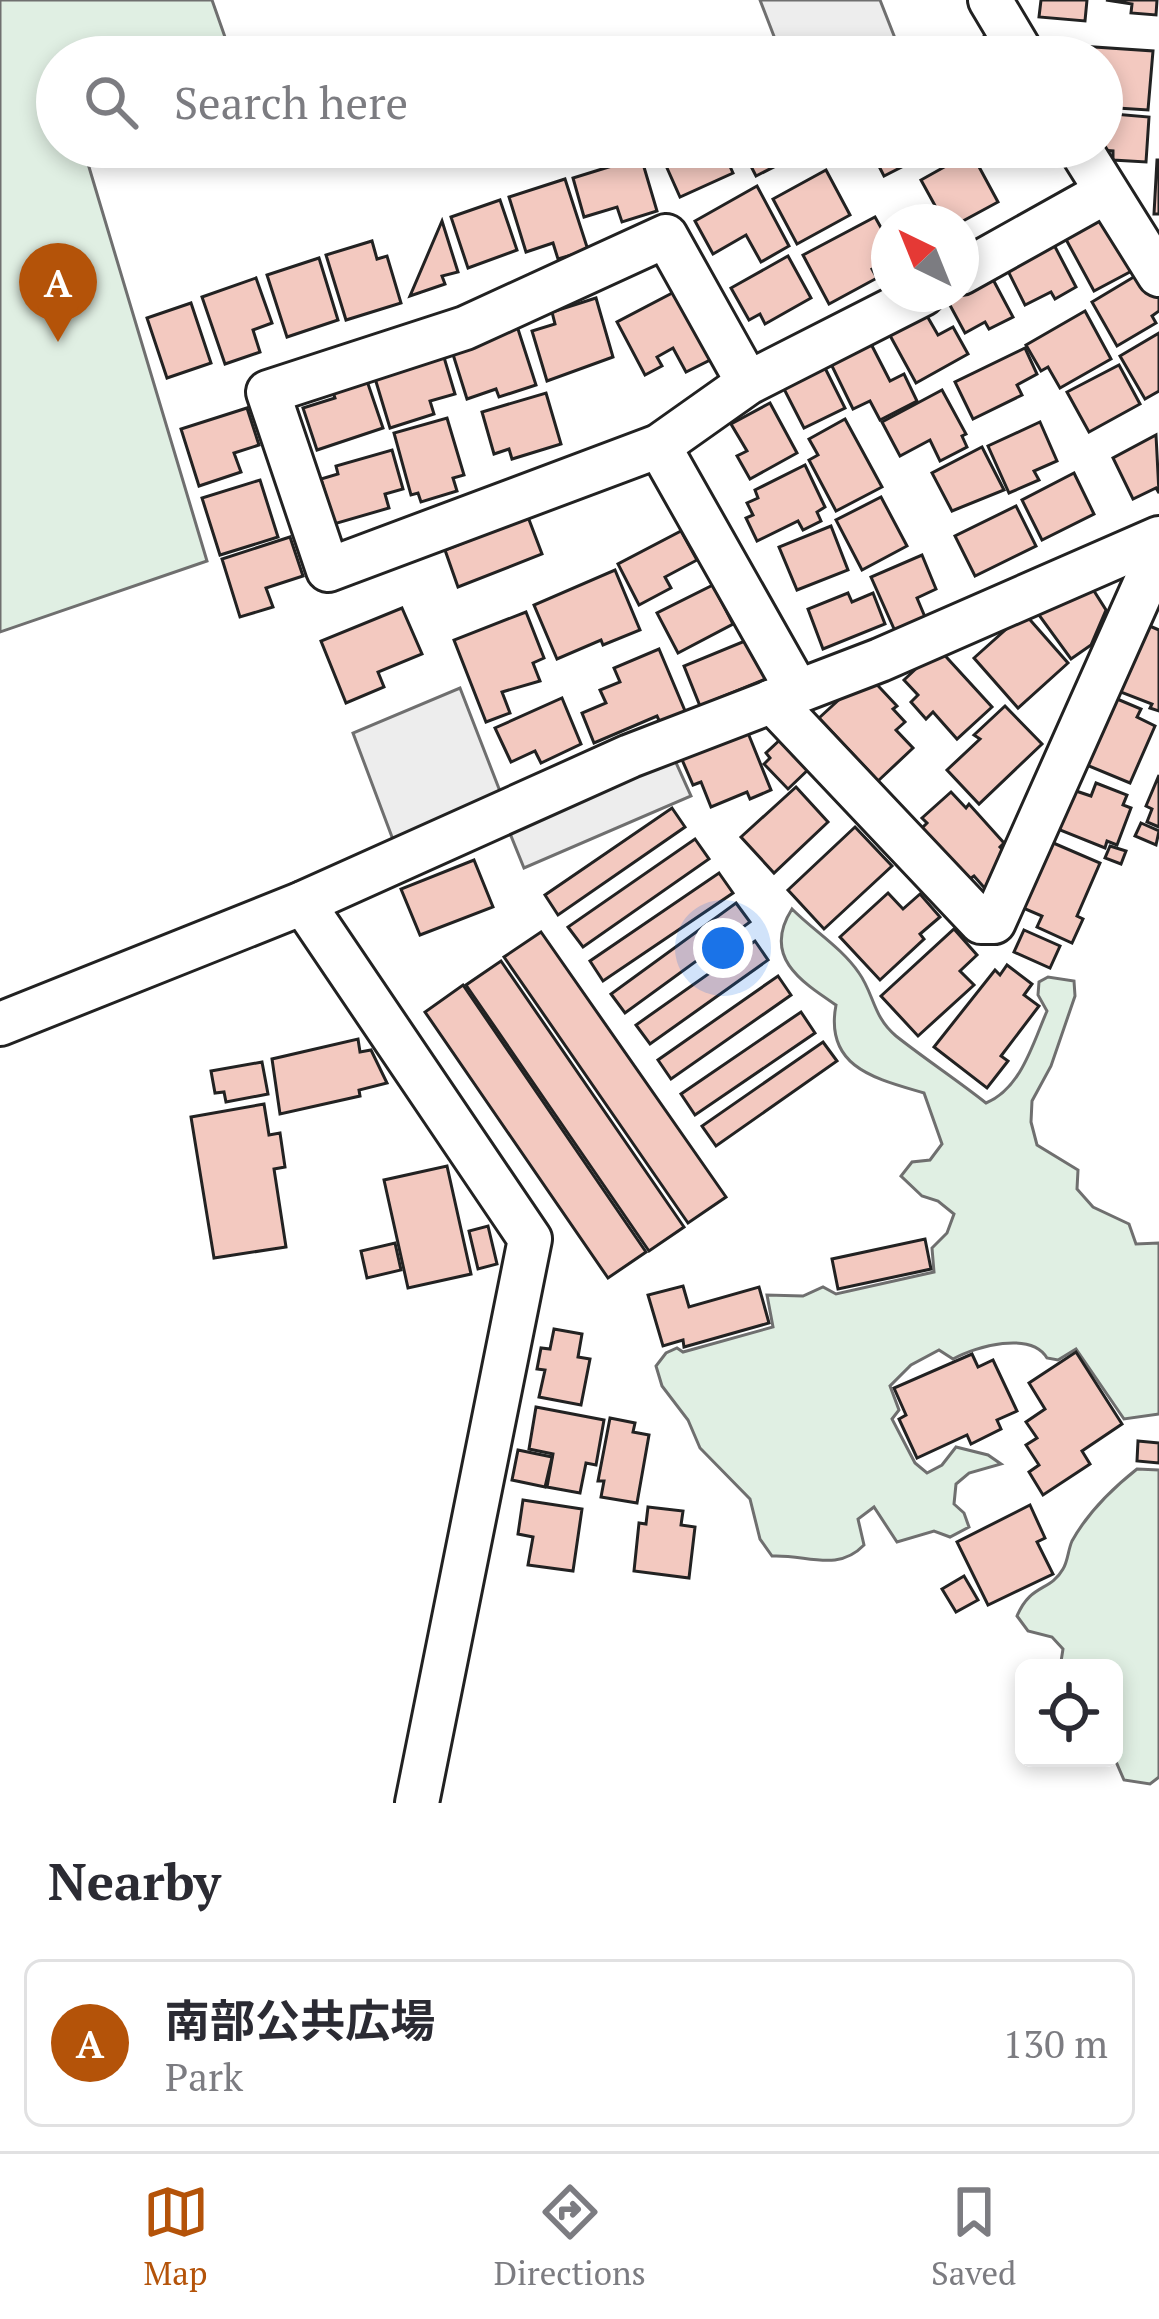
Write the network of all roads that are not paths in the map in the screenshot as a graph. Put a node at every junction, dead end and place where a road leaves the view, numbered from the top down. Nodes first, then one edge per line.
1 (990, 0) edge
2 (1011, 36) edge
3 (1092, 168) edge
4 (1106, 192) junction
5 (979, 263) edge
6 (1159, 275) edge
7 (888, 312) edge
8 (748, 383) junction
9 (659, 446) junction
10 (1159, 538) edge
11 (1159, 552) edge
12 (785, 696) junction
13 (303, 903) junction
14 (0, 1024) edge
15 (417, 1803) edge

1 - 2 street
3 - 4 street
4 - 5 street
4 - 6 street
7 - 8 street
8 - 9 street
8 - 9 street
9 - 12 street
10 - 12 street
11 - 12 street
12 - 13 street
13 - 14 street
13 - 15 street

